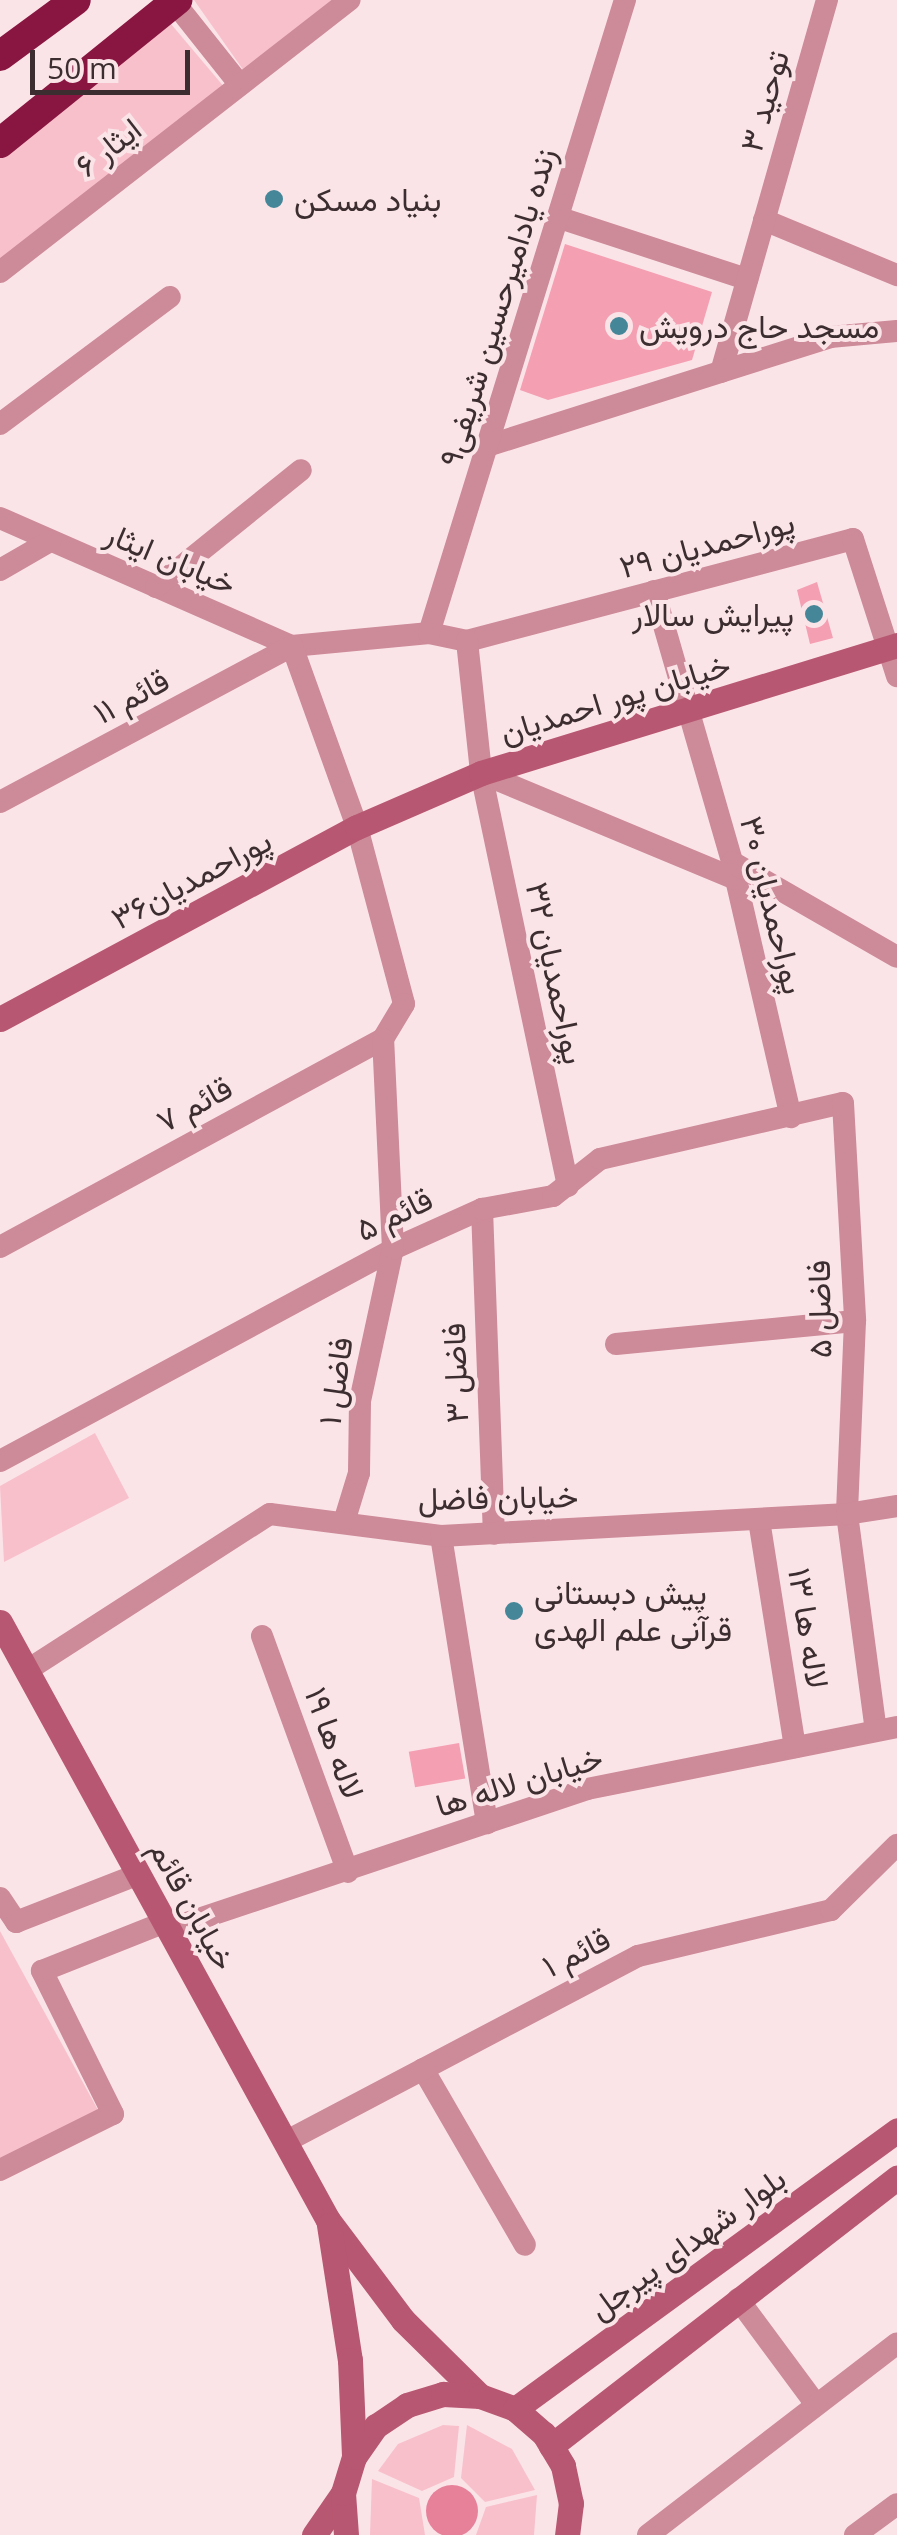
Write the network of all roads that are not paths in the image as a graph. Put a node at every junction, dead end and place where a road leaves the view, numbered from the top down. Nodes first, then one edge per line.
1 (76, 0) edge
2 (350, 0) edge
3 (625, 0) edge
4 (827, 0) edge
5 (176, 1) edge
6 (0, 56) edge
7 (240, 86) junction
8 (0, 143) edge
9 (560, 218) junction
10 (764, 220) junction
11 (0, 272) edge
12 (897, 275) edge
13 (748, 279) junction
14 (170, 297) dead end
15 (897, 331) edge
16 (721, 372) junction
17 (0, 424) edge
18 (487, 446) junction
19 (301, 470) dead end
20 (0, 518) edge
21 (50, 540) junction
22 (0, 570) edge
23 (156, 587) junction
24 (654, 591) junction
25 (429, 633) junction
26 (467, 640) junction
27 (292, 646) junction
28 (891, 646) edge
29 (897, 676) edge
30 (687, 709) junction
31 (481, 773) junction
32 (0, 802) edge
33 (357, 827) junction
34 (734, 871) junction
35 (897, 957) edge
36 (0, 1019) edge
37 (383, 1039) junction
38 (844, 1104) joint
39 (791, 1117) junction
40 (568, 1186) junction
41 (482, 1209) junction
42 (0, 1247) edge
43 (392, 1249) junction
44 (855, 1321) junction
45 (616, 1344) dead end
46 (0, 1461) edge
47 (897, 1506) edge
48 (846, 1514) junction
49 (759, 1520) junction
50 (344, 1522) junction
51 (494, 1534) junction
52 (440, 1536) junction
53 (0, 1622) edge
54 (262, 1636) dead end
55 (26, 1672) junction
56 (887, 1728) edge
57 (794, 1747) junction
58 (487, 1823) junction
59 (897, 1844) edge
60 (348, 1872) junction
61 (139, 1874) junction
62 (0, 1898) edge
63 (167, 1925) junction
64 (423, 2069) junction
65 (897, 2130) edge
66 (286, 2142) junction
67 (0, 2170) edge
68 (897, 2178) edge
69 (328, 2220) junction
70 (525, 2245) dead end
71 (738, 2298) junction
72 (897, 2344) edge
73 (480, 2396) junction
74 (815, 2404) junction
75 (516, 2410) junction
76 (551, 2446) junction
77 (354, 2457) junction
78 (343, 2493) junction
79 (897, 2504) edge
80 (314, 2535) edge
81 (346, 2535) edge
82 (567, 2535) edge
83 (648, 2535) edge
84 (855, 2535) edge

1 - 6 highway
2 - 7 street, ایثار ۶
3 - 9 street, زنده یادامیرحسین شریفی۹
4 - 10 street, توحید ۳
5 - 7 street
5 - 8 highway
7 - 11 street, ایثار ۶
9 - 13 street
9 - 18 street, زنده یادامیرحسین شریفی۹
10 - 12 street
10 - 13 street, توحید ۳
13 - 16 street, توحید ۳
14 - 17 street
15 - 16 street
16 - 18 street
18 - 25 street, زنده یادامیرحسین شریفی۹
19 - 23 street
20 - 21 street, خیابان ایثار
21 - 22 street
21 - 23 street, خیابان ایثار
23 - 27 street, خیابان ایثار
24 - 26 street, پوراحمدیان ۲۹
24 - 28 street, پوراحمدیان ۲۹
24 - 30 street, پوراحمدیان ۳۰
25 - 26 street, خیابان ایثار
25 - 27 street, خیابان ایثار
26 - 31 street, پوراحمدیان ۳۲
27 - 32 street, قائم ۱۱
27 - 33 street
28 - 29 street
28 - 30 street, خیابان پور احمدیان
30 - 31 street, خیابان پور احمدیان
30 - 34 street, پوراحمدیان ۳۰
31 - 33 street, خیابان پور احمدیان
31 - 34 street
31 - 40 street, پوراحمدیان ۳۲
33 - 36 street, پوراحمدیان۳۶
33 - 37 street
34 - 35 street
34 - 39 street, پوراحمدیان ۳۰
37 - 42 street, قائم ۷
37 - 43 street, فاضل ۱
38 - 39 street, قائم ۵
38 - 44 street, فاضل ۵
39 - 40 street, قائم ۵
40 - 41 street, قائم ۵
41 - 43 street, قائم ۵
41 - 51 street, فاضل ۳
43 - 46 street, قائم ۵
43 - 50 street, فاضل ۱
44 - 45 street
44 - 48 street, فاضل ۵
47 - 48 street, خیابان فاضل
48 - 49 street, خیابان فاضل
48 - 56 street, فاضل ۵
49 - 51 street, خیابان فاضل
49 - 57 street, لاله ها ۱۳
50 - 52 street, خیابان فاضل
50 - 55 street, خیابان فاضل
51 - 52 street, خیابان فاضل
52 - 58 street
53 - 55 street, خیابان قائم
54 - 60 street, لاله ها ۱۹
55 - 61 street, خیابان قائم
56 - 57 street, خیابان لاله ها
57 - 58 street, خیابان لاله ها
58 - 60 street, خیابان لاله ها
59 - 64 street, قائم ۱
60 - 63 street, خیابان لاله ها
61 - 62 street
61 - 63 street, خیابان قائم
63 - 66 street, خیابان قائم
63 - 67 street, خیابان لاله ها
64 - 66 street, قائم ۱
64 - 70 street
65 - 75 street, بلوار شهدای پیرجل
66 - 69 street, خیابان قائم
68 - 71 street
69 - 73 street
69 - 77 street
71 - 74 street
71 - 76 street
72 - 74 street
73 - 75 street
73 - 77 street
74 - 83 street
75 - 76 street
76 - 82 street
77 - 78 street
78 - 80 street
78 - 81 street
79 - 84 street

